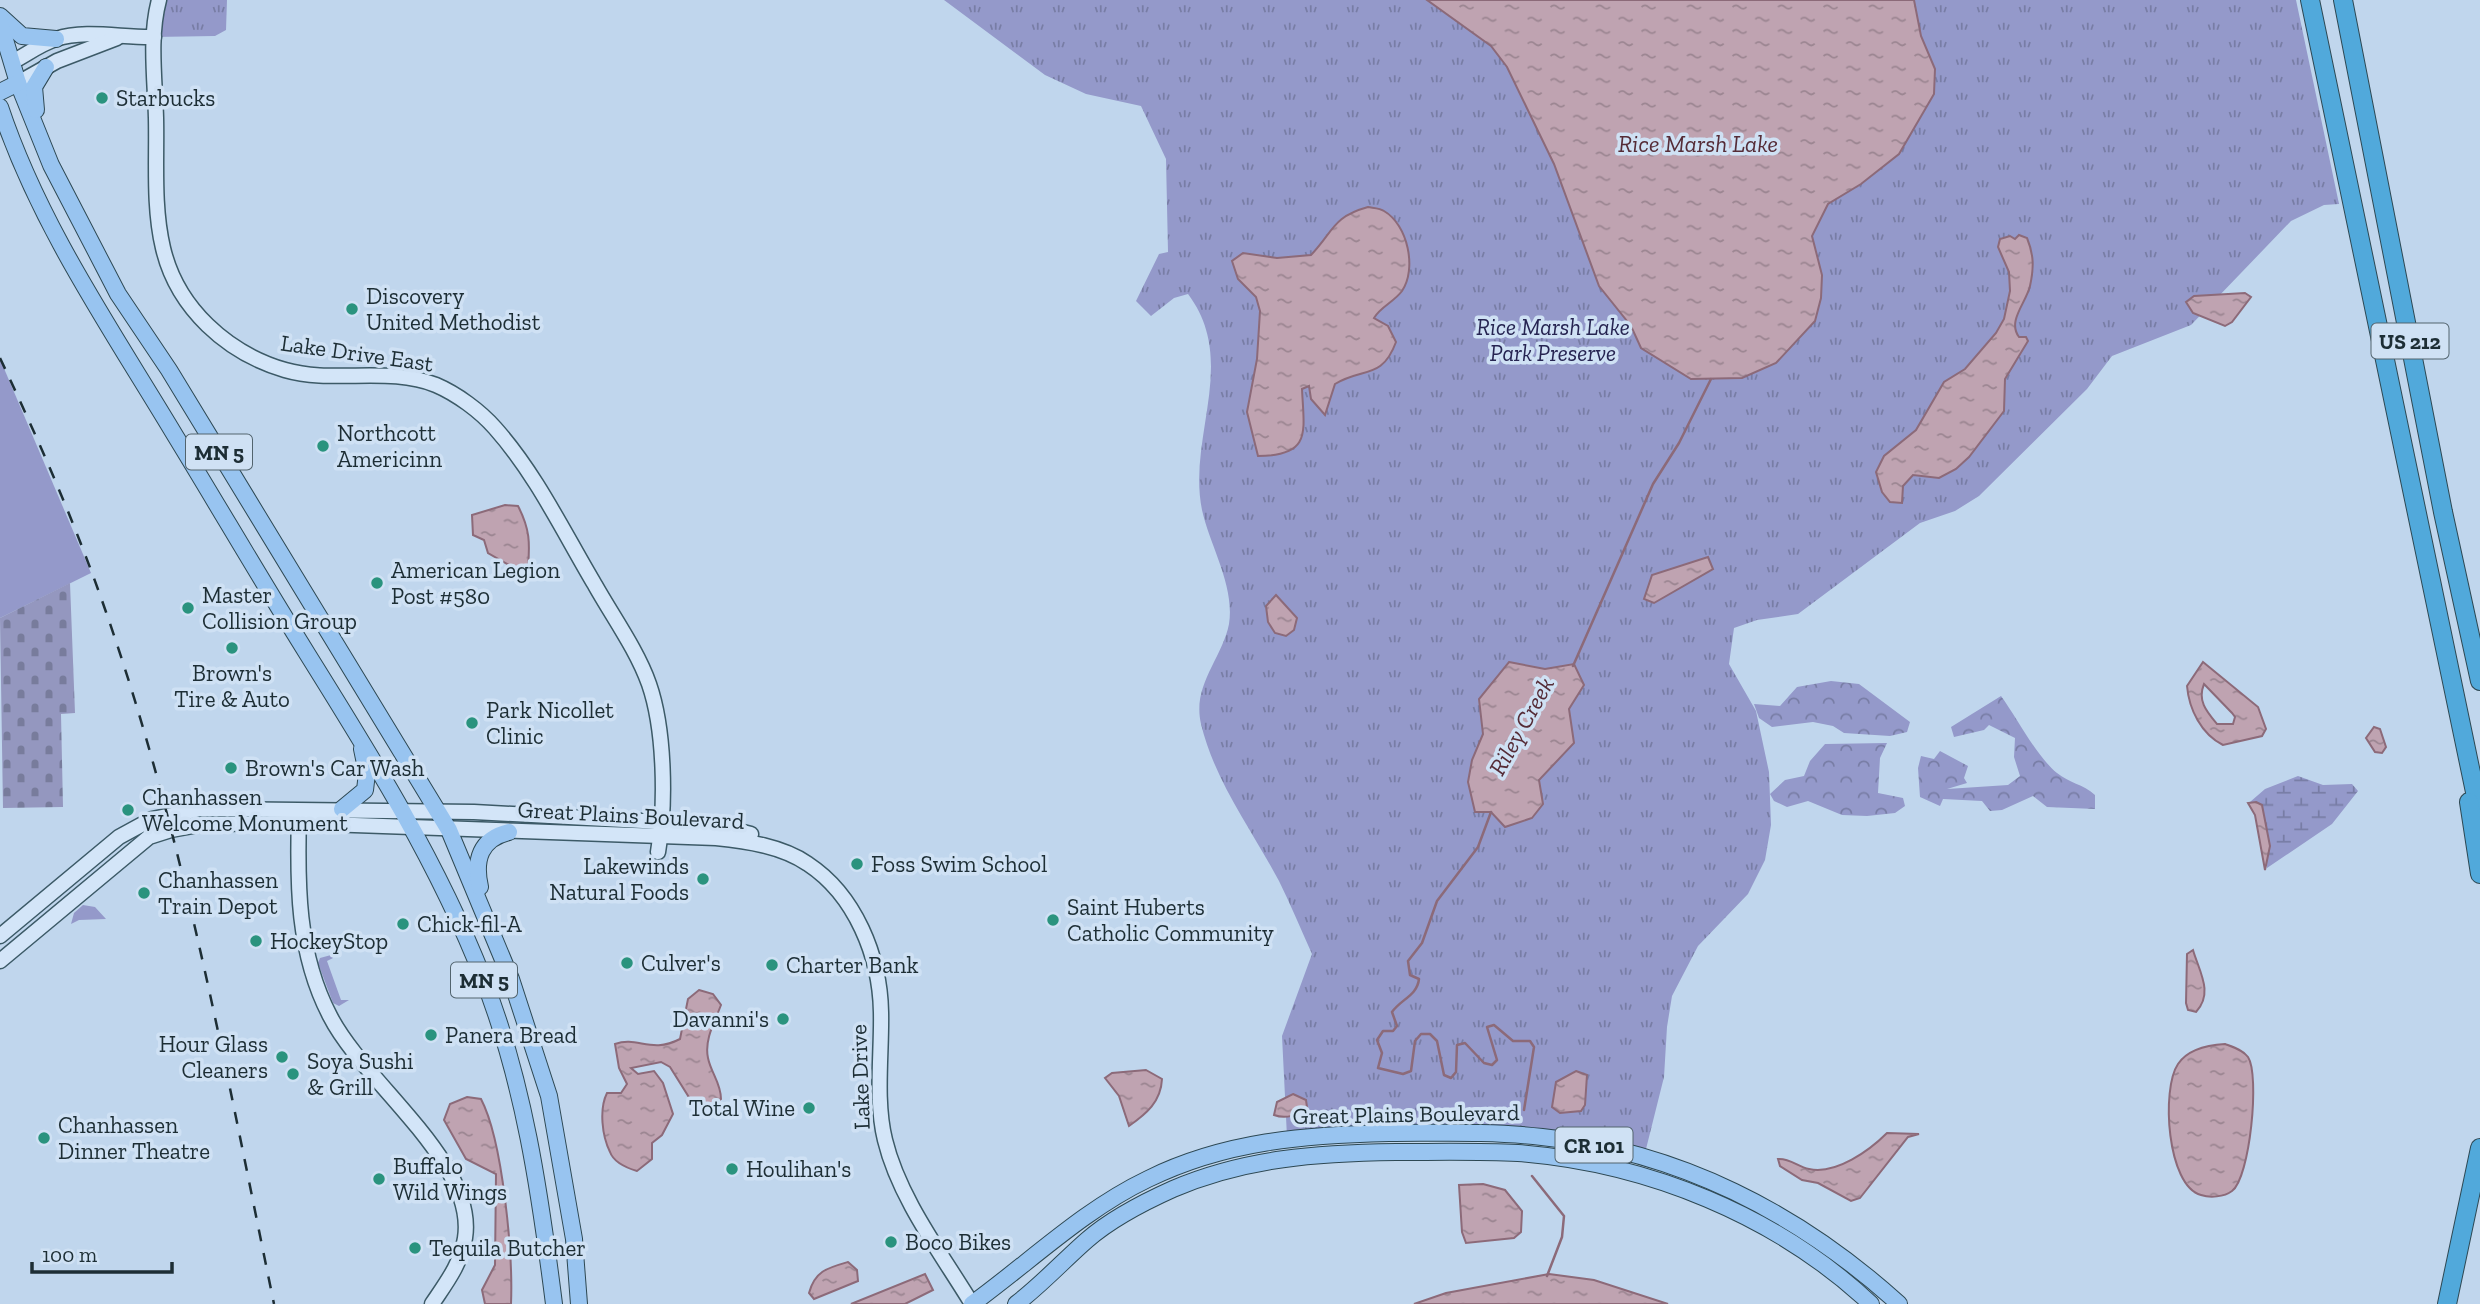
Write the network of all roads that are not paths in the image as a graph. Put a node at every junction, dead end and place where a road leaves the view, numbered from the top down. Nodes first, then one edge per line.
1 (159, 0) edge
2 (2310, 0) edge
3 (2343, 0) edge
4 (0, 16) edge
5 (0, 23) edge
6 (154, 37) junction
7 (117, 38) junction
8 (56, 39) junction
9 (6, 66) edge
10 (46, 67) junction
11 (18, 83) junction
12 (0, 92) edge
13 (0, 107) edge
14 (0, 130) edge
15 (14, 144) junction
16 (42, 144) junction
17 (2480, 678) edge
18 (353, 724) junction
19 (2464, 739) junction
20 (342, 809) junction
21 (403, 810) junction
22 (439, 811) junction
23 (298, 816) junction
24 (2480, 816) edge
25 (413, 827) junction
26 (660, 829) junction
27 (449, 830) junction
28 (509, 832) junction
29 (658, 852) dead end
30 (795, 857) joint
31 (2480, 874) edge
32 (486, 914) junction
33 (0, 936) edge
34 (0, 961) edge
35 (2480, 1148) edge
36 (549, 1268) junction
37 (579, 1303) edge
38 (432, 1304) edge
39 (548, 1304) edge
40 (554, 1304) edge
41 (972, 1304) edge
42 (1016, 1304) edge
43 (1871, 1304) edge
44 (1899, 1304) edge
45 (2447, 1304) edge

1 - 6 street, Lake Drive East
2 - 19 highway, US 212
3 - 17 highway, US 212
4 - 8 main road
5 - 9 main road, MN 5
6 - 7 street
6 - 26 street, Lake Drive East
7 - 8 street
7 - 10 street
8 - 9 street
9 - 11 main road, MN 5
10 - 11 street
10 - 16 main road
11 - 12 main road
11 - 16 main road, MN 5
13 - 15 main road, MN 5
14 - 15 main road
15 - 18 main road, MN 5
16 - 22 main road, MN 5
18 - 20 main road
18 - 21 main road, MN 5
19 - 24 highway, US 212
19 - 31 highway
20 - 21 street, Great Plains Boulevard
20 - 23 street, Great Plains Boulevard
21 - 22 street, Great Plains Boulevard
21 - 25 main road, MN 5
22 - 26 street, Great Plains Boulevard
22 - 27 main road, MN 5
23 - 25 street, Great Plains Boulevard
23 - 33 street, Great Plains Boulevard
23 - 34 street, Great Plains Boulevard
23 - 38 street
25 - 27 street, Great Plains Boulevard
25 - 36 main road, MN 5
26 - 28 street, Great Plains Boulevard
26 - 29 street, Lake Drive East
26 - 30 street, Great Plains Boulevard
27 - 28 street, Great Plains Boulevard
27 - 32 main road, MN 5
28 - 32 main road
30 - 41 street, Lake Drive
32 - 37 main road, MN 5
35 - 45 highway
36 - 39 main road
36 - 40 main road, MN 5
41 - 44 main road, Great Plains Boulevard / CR 101
42 - 43 main road, Great Plains Boulevard / CR 101

